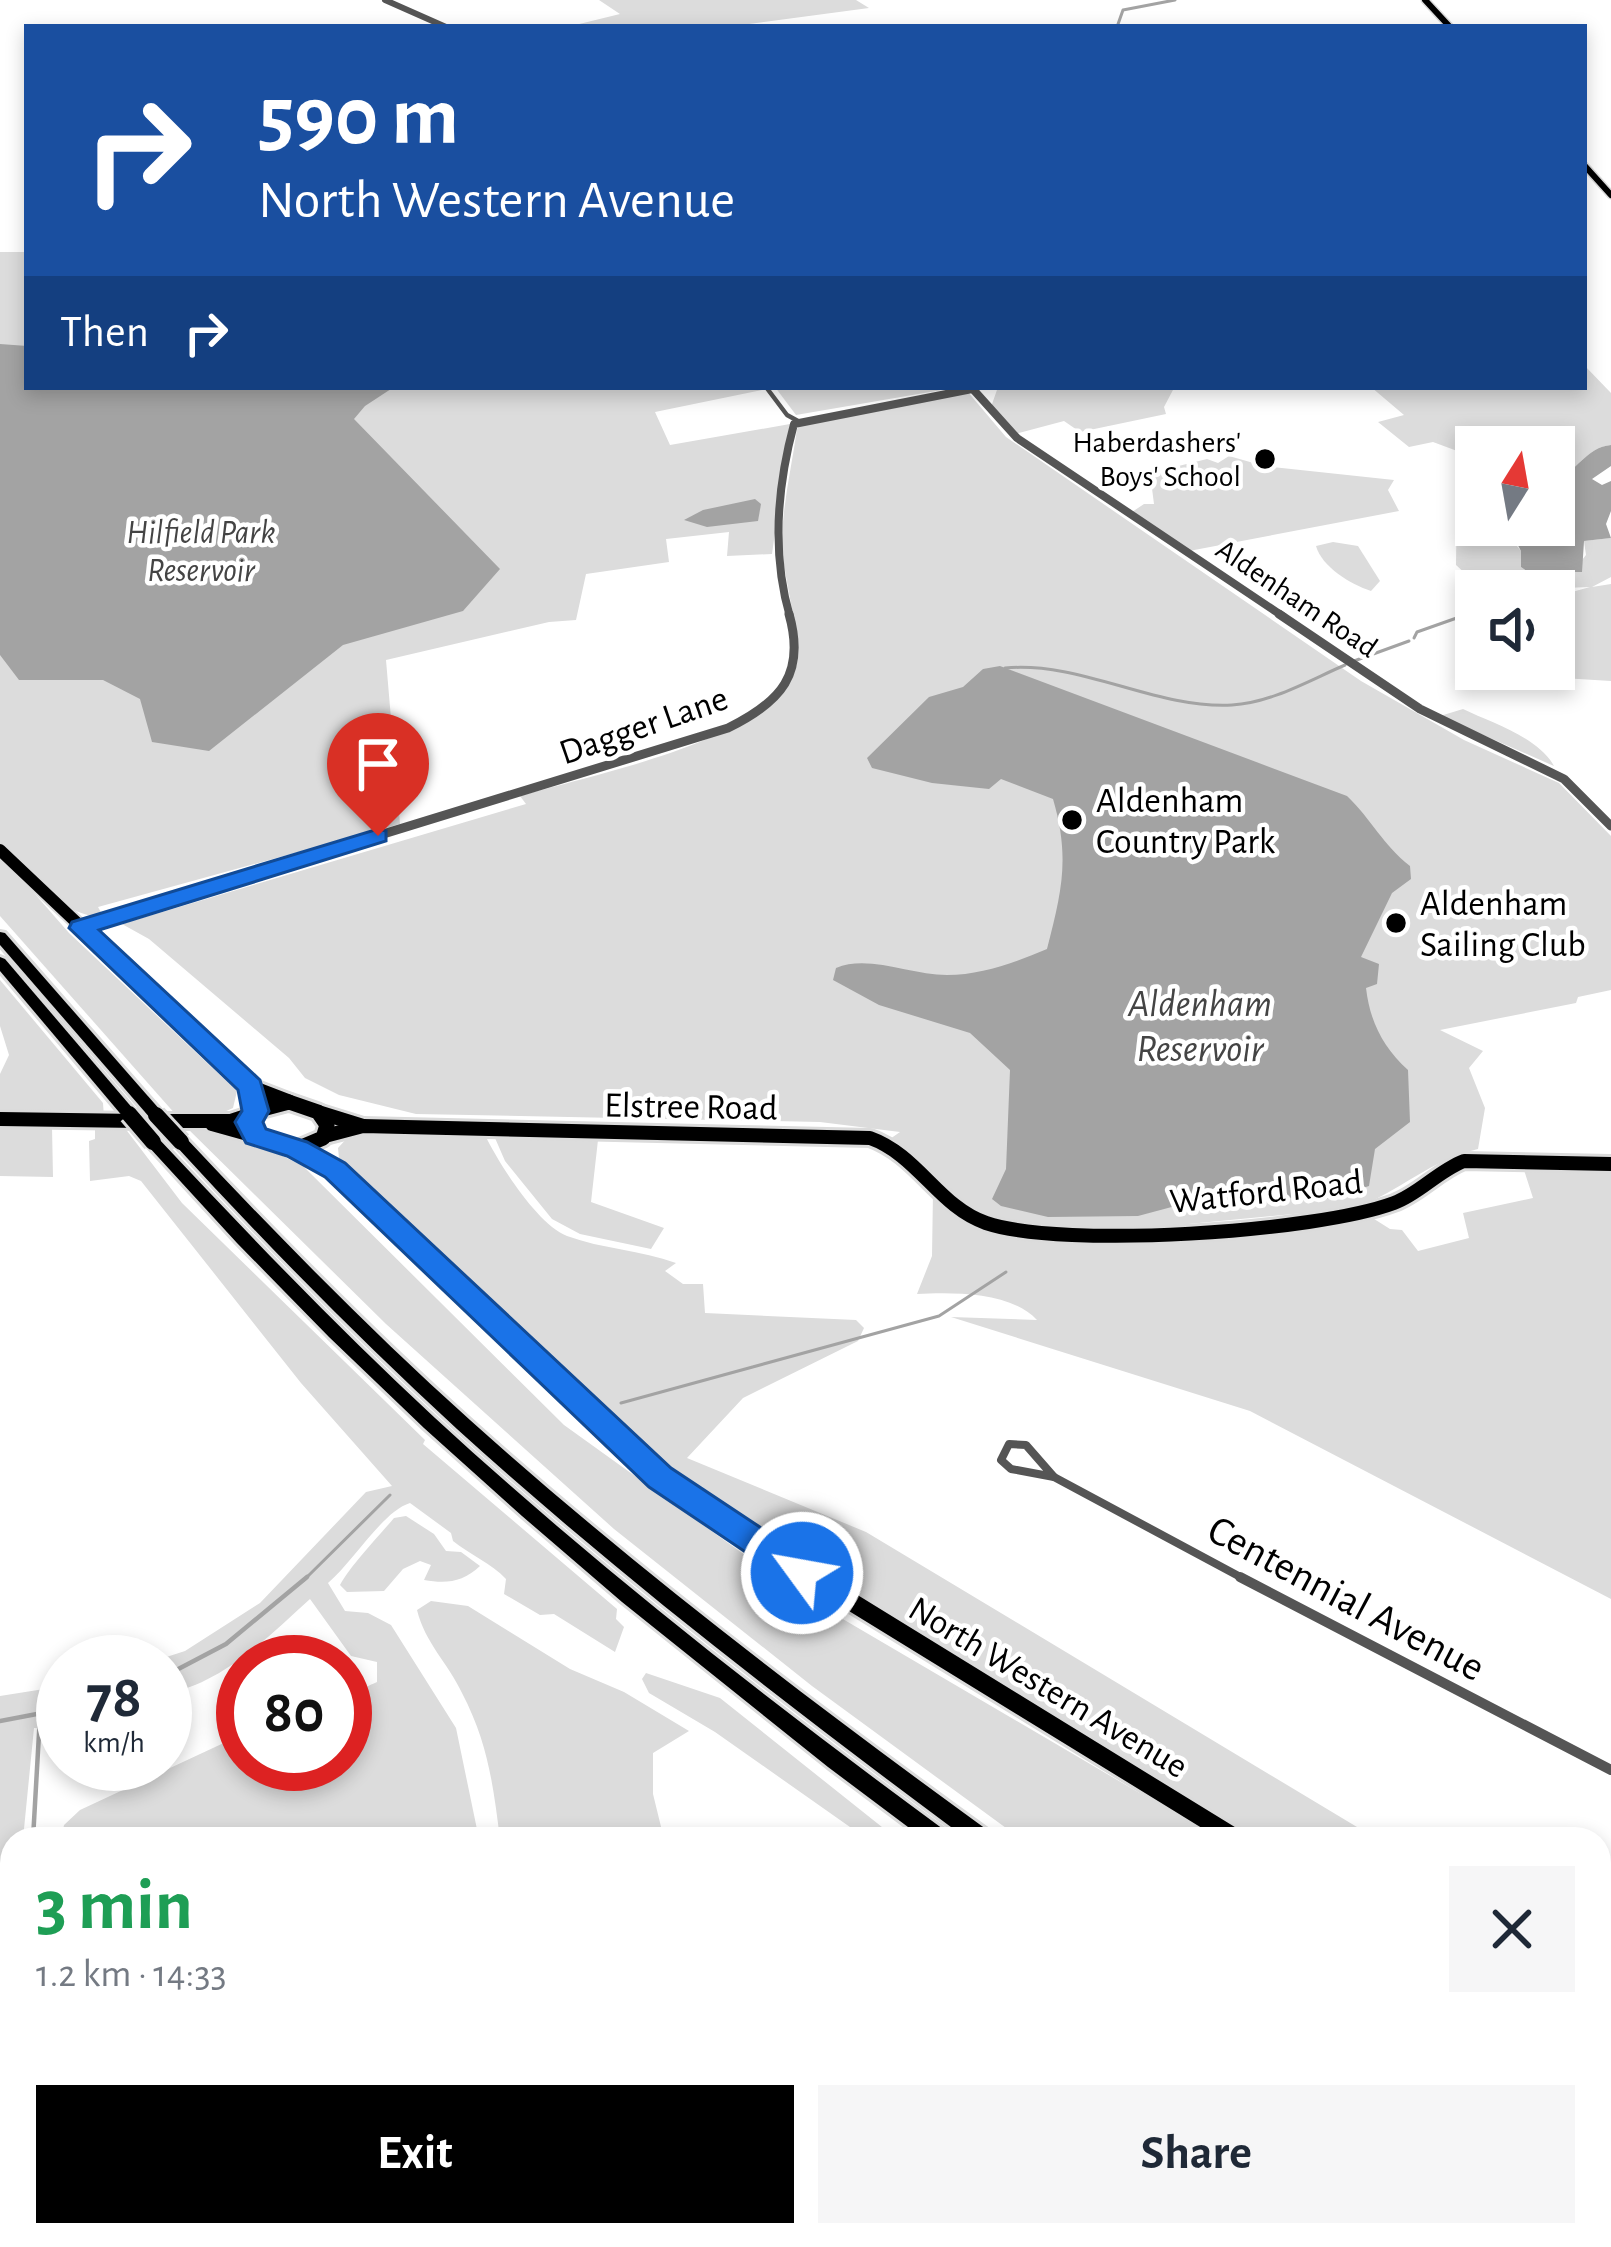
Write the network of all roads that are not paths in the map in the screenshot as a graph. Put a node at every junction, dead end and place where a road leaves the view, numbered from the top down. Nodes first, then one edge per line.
1 (385, 0) edge
2 (1425, 0) edge
3 (439, 24) edge
4 (1447, 24) edge
5 (1587, 168) edge
6 (1611, 195) edge
7 (768, 390) edge
8 (961, 390) edge
9 (973, 390) edge
10 (798, 421) junction
11 (1611, 826) edge
12 (0, 850) edge
13 (81, 928) junction
14 (0, 936) edge
15 (0, 962) edge
16 (250, 1087) junction
17 (289, 1102) junction
18 (254, 1112) junction
19 (318, 1112) junction
20 (0, 1119) edge
21 (205, 1122) junction
22 (363, 1126) junction
23 (255, 1136) junction
24 (324, 1137) junction
25 (297, 1149) junction
26 (1611, 1164) edge
27 (335, 1170) junction
28 (986, 1223) joint
29 (1035, 1456) junction
30 (1020, 1471) junction
31 (1054, 1477) junction
32 (1611, 1770) edge
33 (924, 1827) edge
34 (967, 1827) edge
35 (1217, 1827) edge

1 - 3 street
2 - 4 main road
5 - 6 main road
7 - 10 street
8 - 10 street
9 - 11 street, Aldenham Road
10 - 13 street, Dagger Lane
12 - 13 highway
13 - 16 highway
14 - 34 highway, bridge
15 - 33 highway, bridge
16 - 17 highway
16 - 18 highway
17 - 18 highway
17 - 19 highway
18 - 21 main road
18 - 23 highway
19 - 22 main road, Elstree Road
19 - 24 highway, North Western Avenue
20 - 21 main road
21 - 23 main road
22 - 24 main road, Elstree Road
22 - 28 main road, Elstree Road
23 - 25 highway, North Western Avenue
24 - 25 highway
24 - 27 highway, North Western Avenue
25 - 27 highway, North Western Avenue
26 - 28 main road, Watford Road
27 - 35 highway, North Western Avenue
29 - 30 street
29 - 30 street
29 - 31 street
30 - 31 street
31 - 32 street, Centennial Avenue

